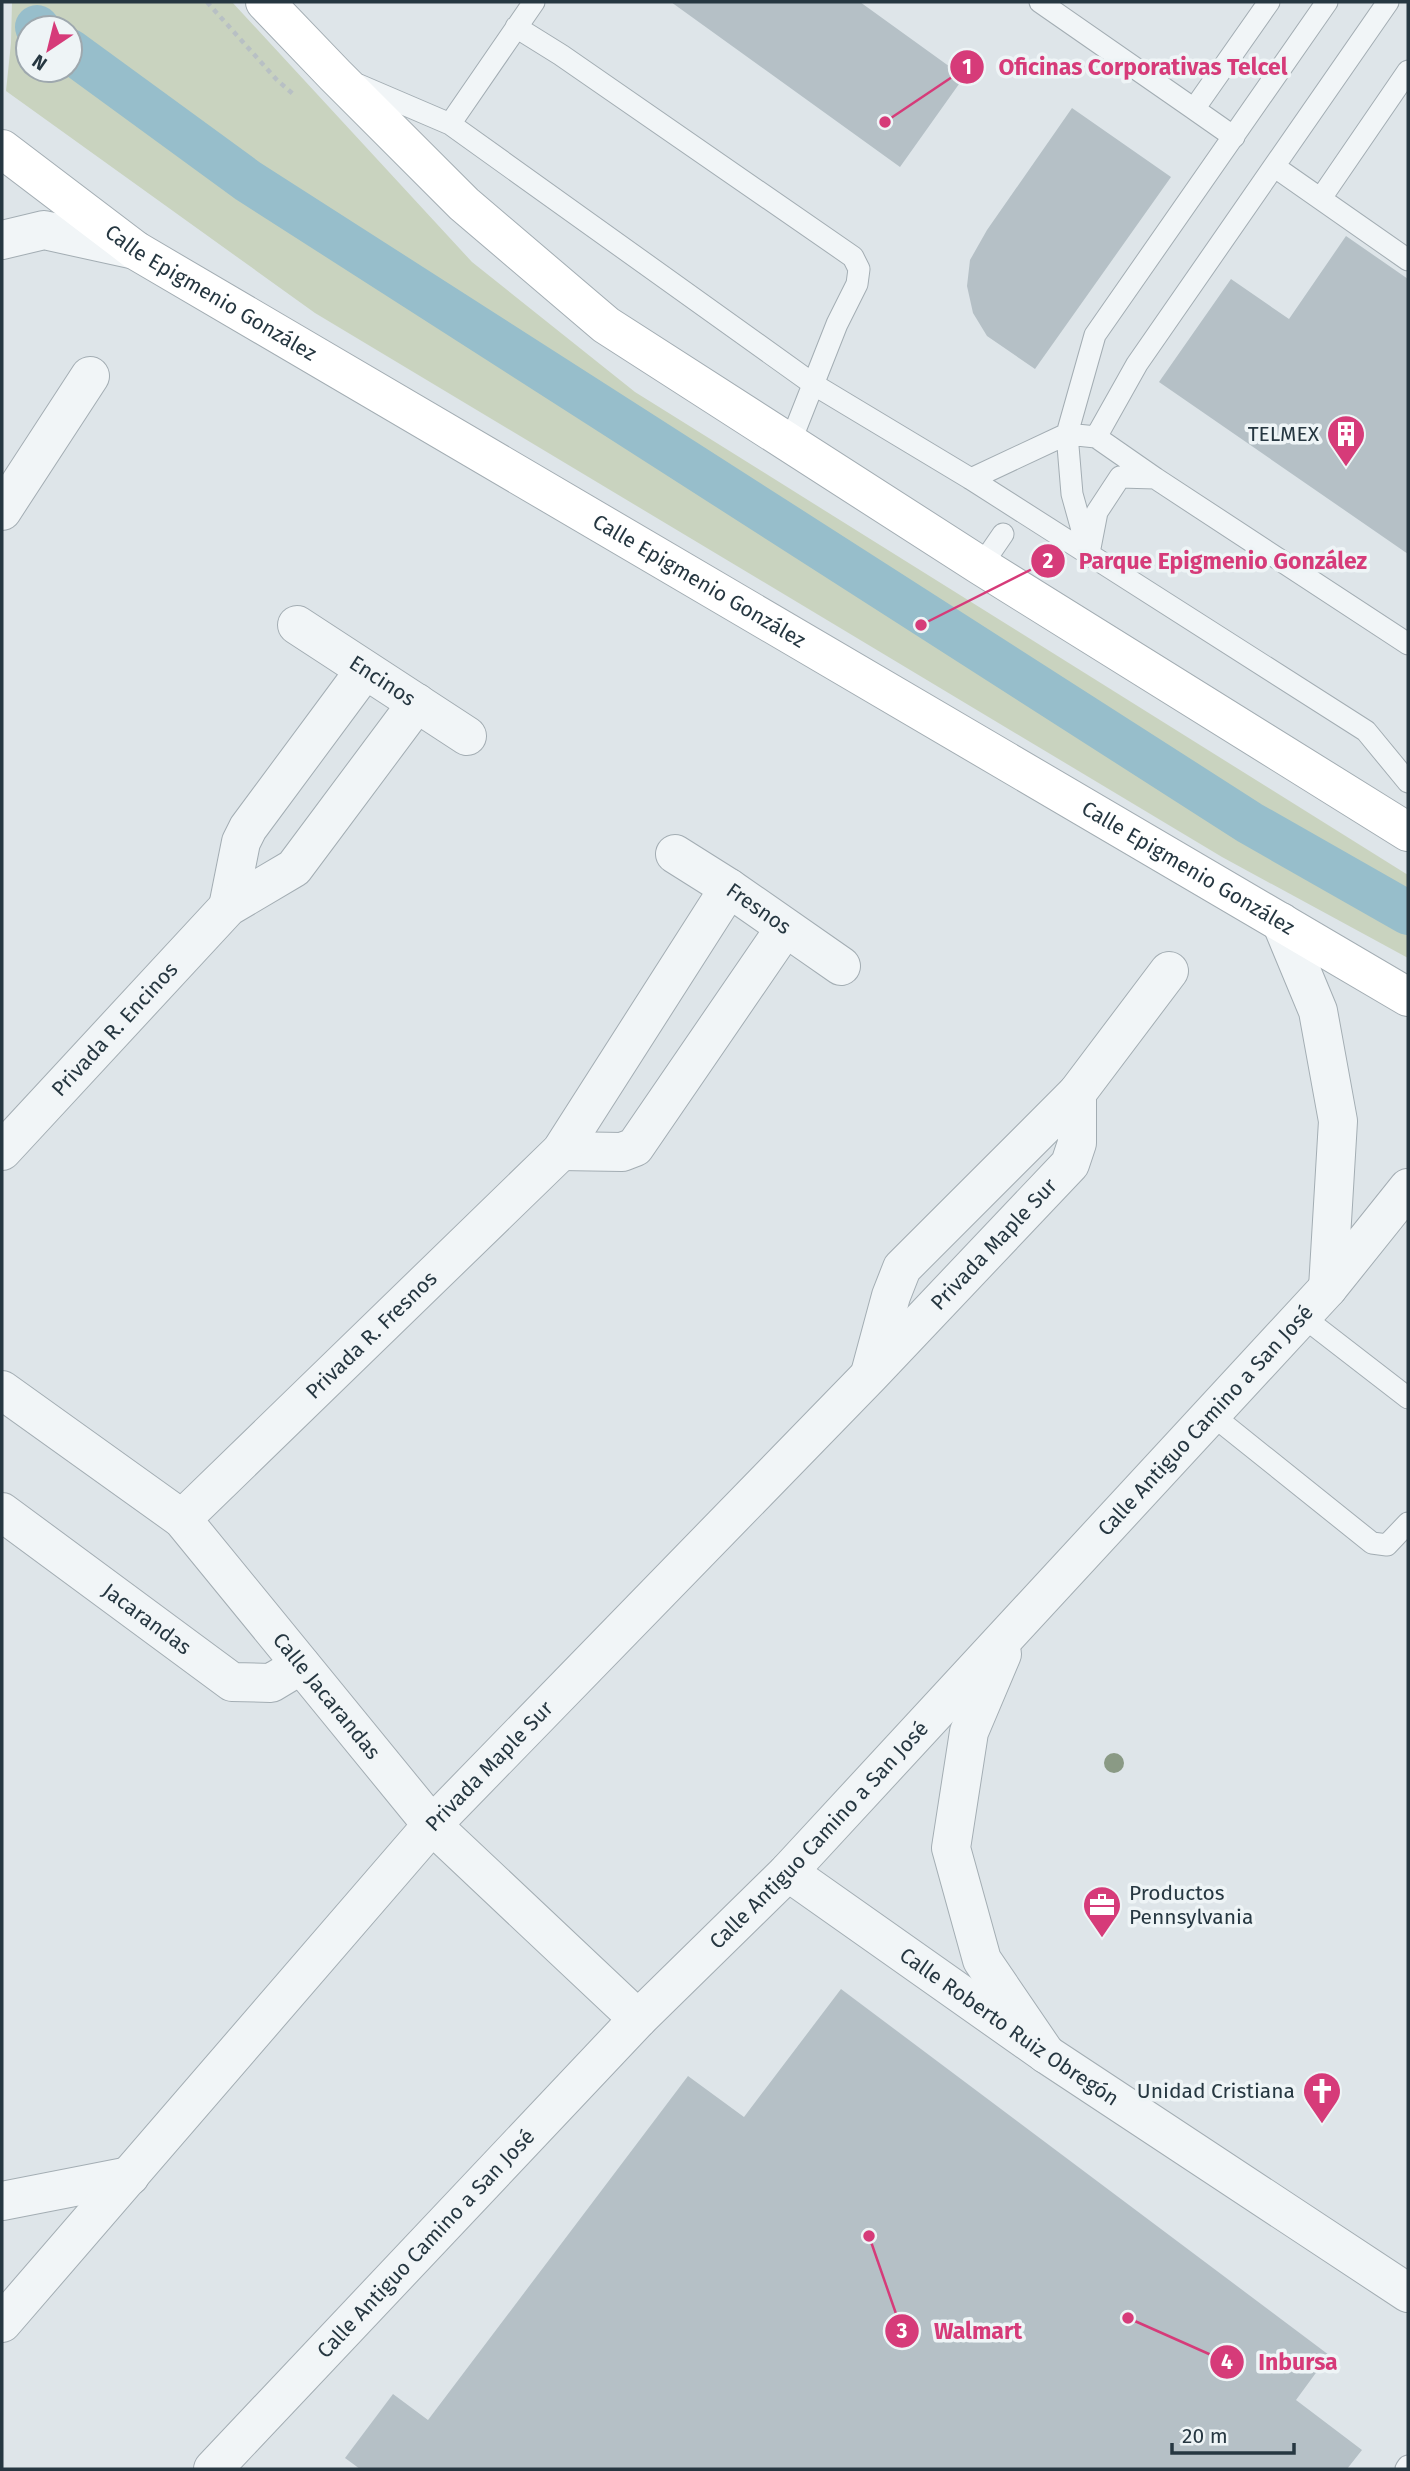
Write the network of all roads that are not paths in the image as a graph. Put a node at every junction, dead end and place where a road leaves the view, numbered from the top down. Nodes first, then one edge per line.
1 (265, 2) edge
2 (534, 2) edge
3 (1040, 2) edge
4 (1269, 2) edge
5 (1327, 2) edge
6 (1388, 2) edge
7 (516, 27) junction
8 (1408, 71) edge
9 (335, 75) junction
10 (1194, 109) junction
11 (450, 124) junction
12 (1234, 136) junction
13 (2, 149) edge
14 (1275, 167) junction
15 (1321, 198) junction
16 (2, 240) edge
17 (135, 250) junction
18 (1408, 260) edge
19 (90, 376) dead end
20 (813, 384) junction
21 (1067, 434) junction
22 (1096, 437) junction
23 (790, 443) junction
24 (1155, 478) junction
25 (971, 479) junction
26 (2, 511) edge
27 (1003, 534) dead end
28 (1089, 555) junction
29 (981, 566) junction
30 (297, 625) dead end
31 (1408, 644) edge
32 (365, 670) junction
33 (417, 703) junction
34 (467, 736) dead end
35 (1408, 782) edge
36 (1408, 832) edge
37 (675, 854) dead end
38 (729, 888) junction
39 (228, 907) junction
40 (1281, 922) junction
41 (785, 928) junction
42 (841, 966) dead end
43 (1169, 971) dead end
44 (1408, 997) edge
45 (1077, 1093) junction
46 (2, 1151) edge
47 (561, 1151) junction
48 (1408, 1188) edge
49 (1328, 1288) junction
50 (1302, 1316) junction
51 (870, 1376) junction
52 (2, 1390) edge
53 (1408, 1398) edge
54 (1211, 1415) junction
55 (2, 1512) edge
56 (182, 1519) junction
57 (1408, 1523) edge
58 (1012, 1630) junction
59 (301, 1665) junction
60 (432, 1825) junction
61 (788, 1872) junction
62 (638, 2019) junction
63 (1046, 2054) junction
64 (130, 2176) junction
65 (2, 2201) edge
66 (1408, 2293) edge
67 (2, 2323) edge
68 (213, 2469) edge

1 - 9 main road
2 - 7 lane
3 - 10 lane
4 - 10 lane
5 - 12 lane
6 - 14 lane
7 - 11 lane
7 - 20 lane
8 - 15 lane
9 - 11 lane
9 - 23 main road
10 - 12 lane
11 - 20 lane
12 - 21 lane
13 - 17 main road, Calle Epigmenio González
14 - 15 lane
14 - 22 lane
15 - 18 lane
16 - 17 street
17 - 40 main road, Calle Epigmenio González
19 - 26 street
20 - 23 lane
20 - 25 lane
21 - 22 lane
21 - 25 lane
21 - 28 lane
22 - 24 lane
23 - 29 main road
24 - 28 lane
24 - 31 lane
25 - 28 lane
27 - 29 lane
28 - 35 lane
29 - 36 main road
30 - 32 street, Encinos
32 - 33 street, Encinos
32 - 39 street
33 - 34 street, Encinos
33 - 39 street, Privada R. Encinos
37 - 38 street, Fresnos
38 - 41 street, Fresnos
38 - 47 street, Privada R. Fresnos
39 - 46 street, Privada R. Encinos
40 - 44 main road, Calle Epigmenio González
40 - 49 street
41 - 42 street, Fresnos
41 - 47 street
43 - 45 street, Privada Maple Sur
45 - 51 street, Privada Maple Sur
45 - 51 street, Privada Maple Sur
47 - 56 street, Privada R. Fresnos
48 - 49 street, Calle Antiguo Camino a San José
49 - 50 street, Calle Antiguo Camino a San José
50 - 53 lane
50 - 54 street, Calle Antiguo Camino a San José
51 - 60 street, Privada Maple Sur
52 - 56 street, Calle Jacarandas
54 - 57 lane
54 - 58 street, Calle Antiguo Camino a San José
55 - 59 street, Jacarandas
56 - 59 street, Calle Jacarandas
58 - 61 street, Calle Antiguo Camino a San José
58 - 63 street
59 - 60 street, Calle Jacarandas
60 - 62 street, Calle Jacarandas
60 - 64 street, Privada Maple Sur
61 - 62 street, Calle Antiguo Camino a San José
61 - 63 street, Calle Roberto Ruiz Obregón
62 - 68 street, Calle Antiguo Camino a San José
63 - 66 street, Calle Roberto Ruiz Obregón
64 - 65 street
64 - 67 street, Privada Maple Sur

